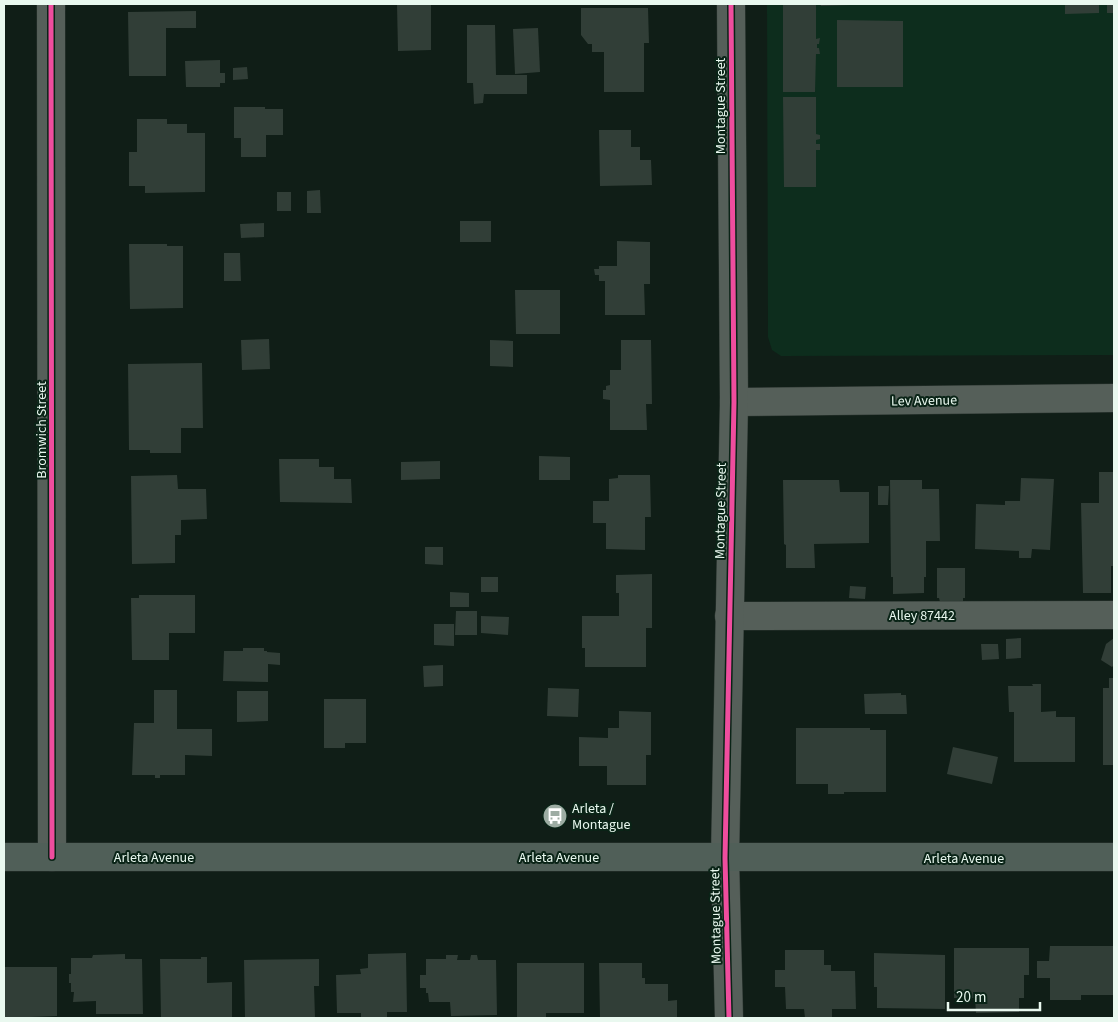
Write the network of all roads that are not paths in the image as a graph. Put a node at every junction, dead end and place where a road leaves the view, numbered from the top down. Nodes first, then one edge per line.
1 (51, 4) edge
2 (731, 4) edge
3 (1114, 398) edge
4 (734, 402) junction
5 (1114, 615) edge
6 (729, 616) junction
7 (4, 857) edge
8 (52, 857) junction
9 (1114, 857) edge
10 (725, 858) junction
11 (729, 1018) edge

1 - 8 street, Bromwich Street
2 - 4 street, Montague Street
3 - 4 street, Lev Avenue
4 - 6 street, Montague Street
5 - 6 street, Alley 87442
6 - 10 street, Montague Street
7 - 8 main road, Arleta Avenue
8 - 10 main road, Arleta Avenue
9 - 10 main road, Arleta Avenue
10 - 11 street, Montague Street

